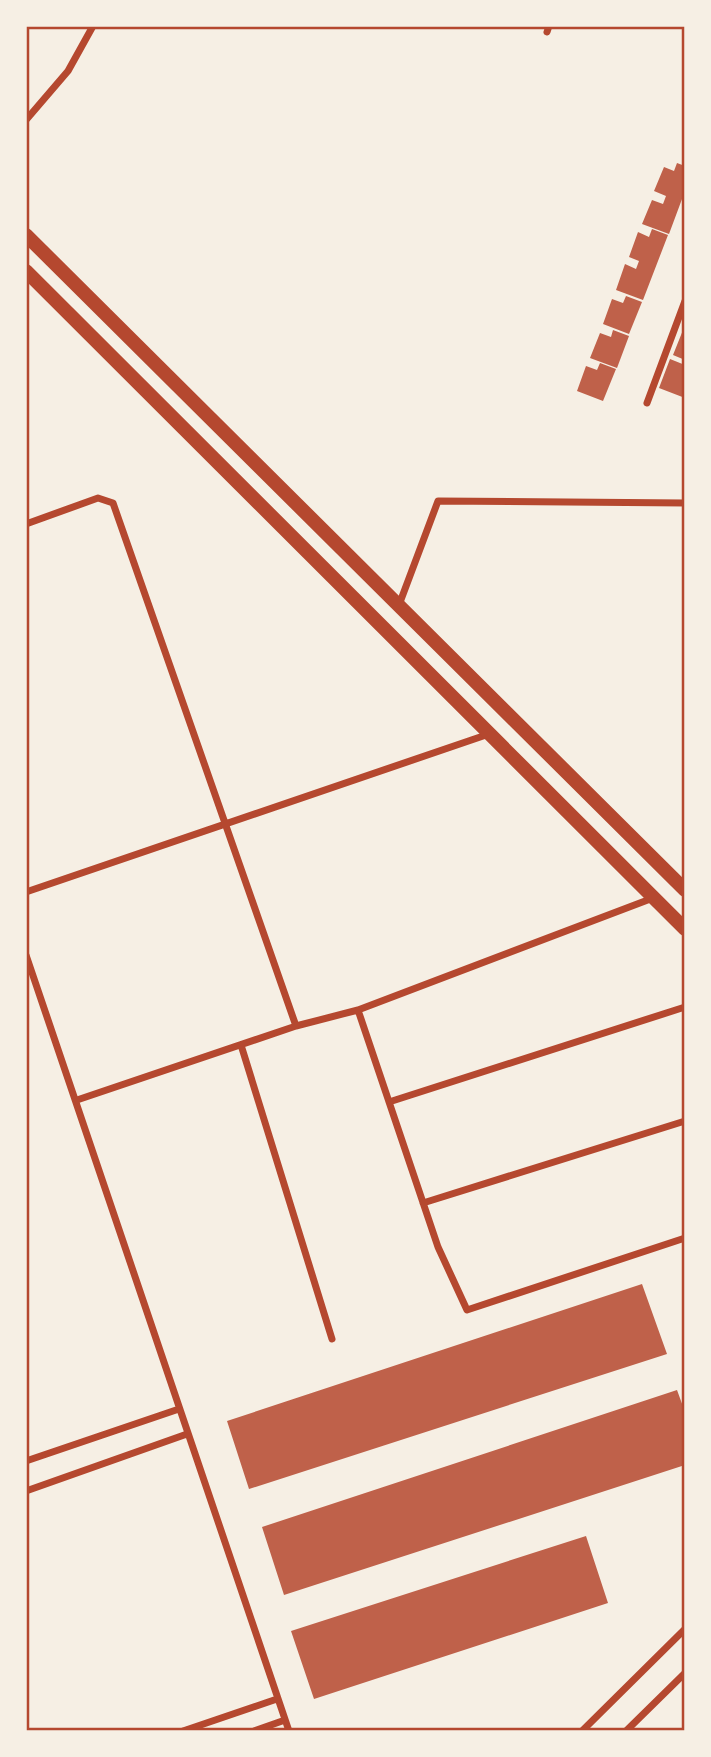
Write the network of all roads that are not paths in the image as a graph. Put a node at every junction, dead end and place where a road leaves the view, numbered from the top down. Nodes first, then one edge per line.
1 (93, 26) edge
2 (26, 120) edge
3 (26, 235) edge
4 (26, 271) edge
5 (685, 301) edge
6 (647, 403) dead end
7 (685, 503) edge
8 (26, 524) edge
9 (399, 605) junction
10 (489, 734) junction
11 (224, 824) junction
12 (685, 890) edge
13 (26, 892) edge
14 (653, 898) junction
15 (685, 929) edge
16 (26, 955) edge
17 (685, 1007) edge
18 (358, 1010) junction
19 (296, 1026) junction
20 (242, 1045) junction
21 (77, 1100) junction
22 (390, 1102) junction
23 (685, 1121) edge
24 (423, 1203) junction
25 (685, 1238) edge
26 (332, 1339) dead end
27 (179, 1409) junction
28 (187, 1434) junction
29 (26, 1461) edge
30 (26, 1491) edge
31 (685, 1629) edge
32 (685, 1673) edge
33 (277, 1699) junction
34 (285, 1720) junction
35 (183, 1731) edge
36 (254, 1731) edge
37 (289, 1731) edge
38 (582, 1731) edge
39 (626, 1731) edge

1 - 2 street
3 - 9 main road
4 - 10 main road
5 - 6 street
7 - 9 street
8 - 11 street
9 - 12 main road
10 - 11 street
10 - 14 main road
11 - 13 street
11 - 19 street
14 - 15 main road
14 - 18 street
16 - 21 street
17 - 22 street
18 - 19 street
18 - 22 street
19 - 20 street
20 - 21 street
20 - 26 street
21 - 27 street
22 - 24 street
23 - 24 street
24 - 25 street
27 - 28 street
27 - 29 street
28 - 30 street
28 - 33 street
31 - 38 street
32 - 39 street
33 - 34 street
33 - 35 street
34 - 36 street
34 - 37 street

